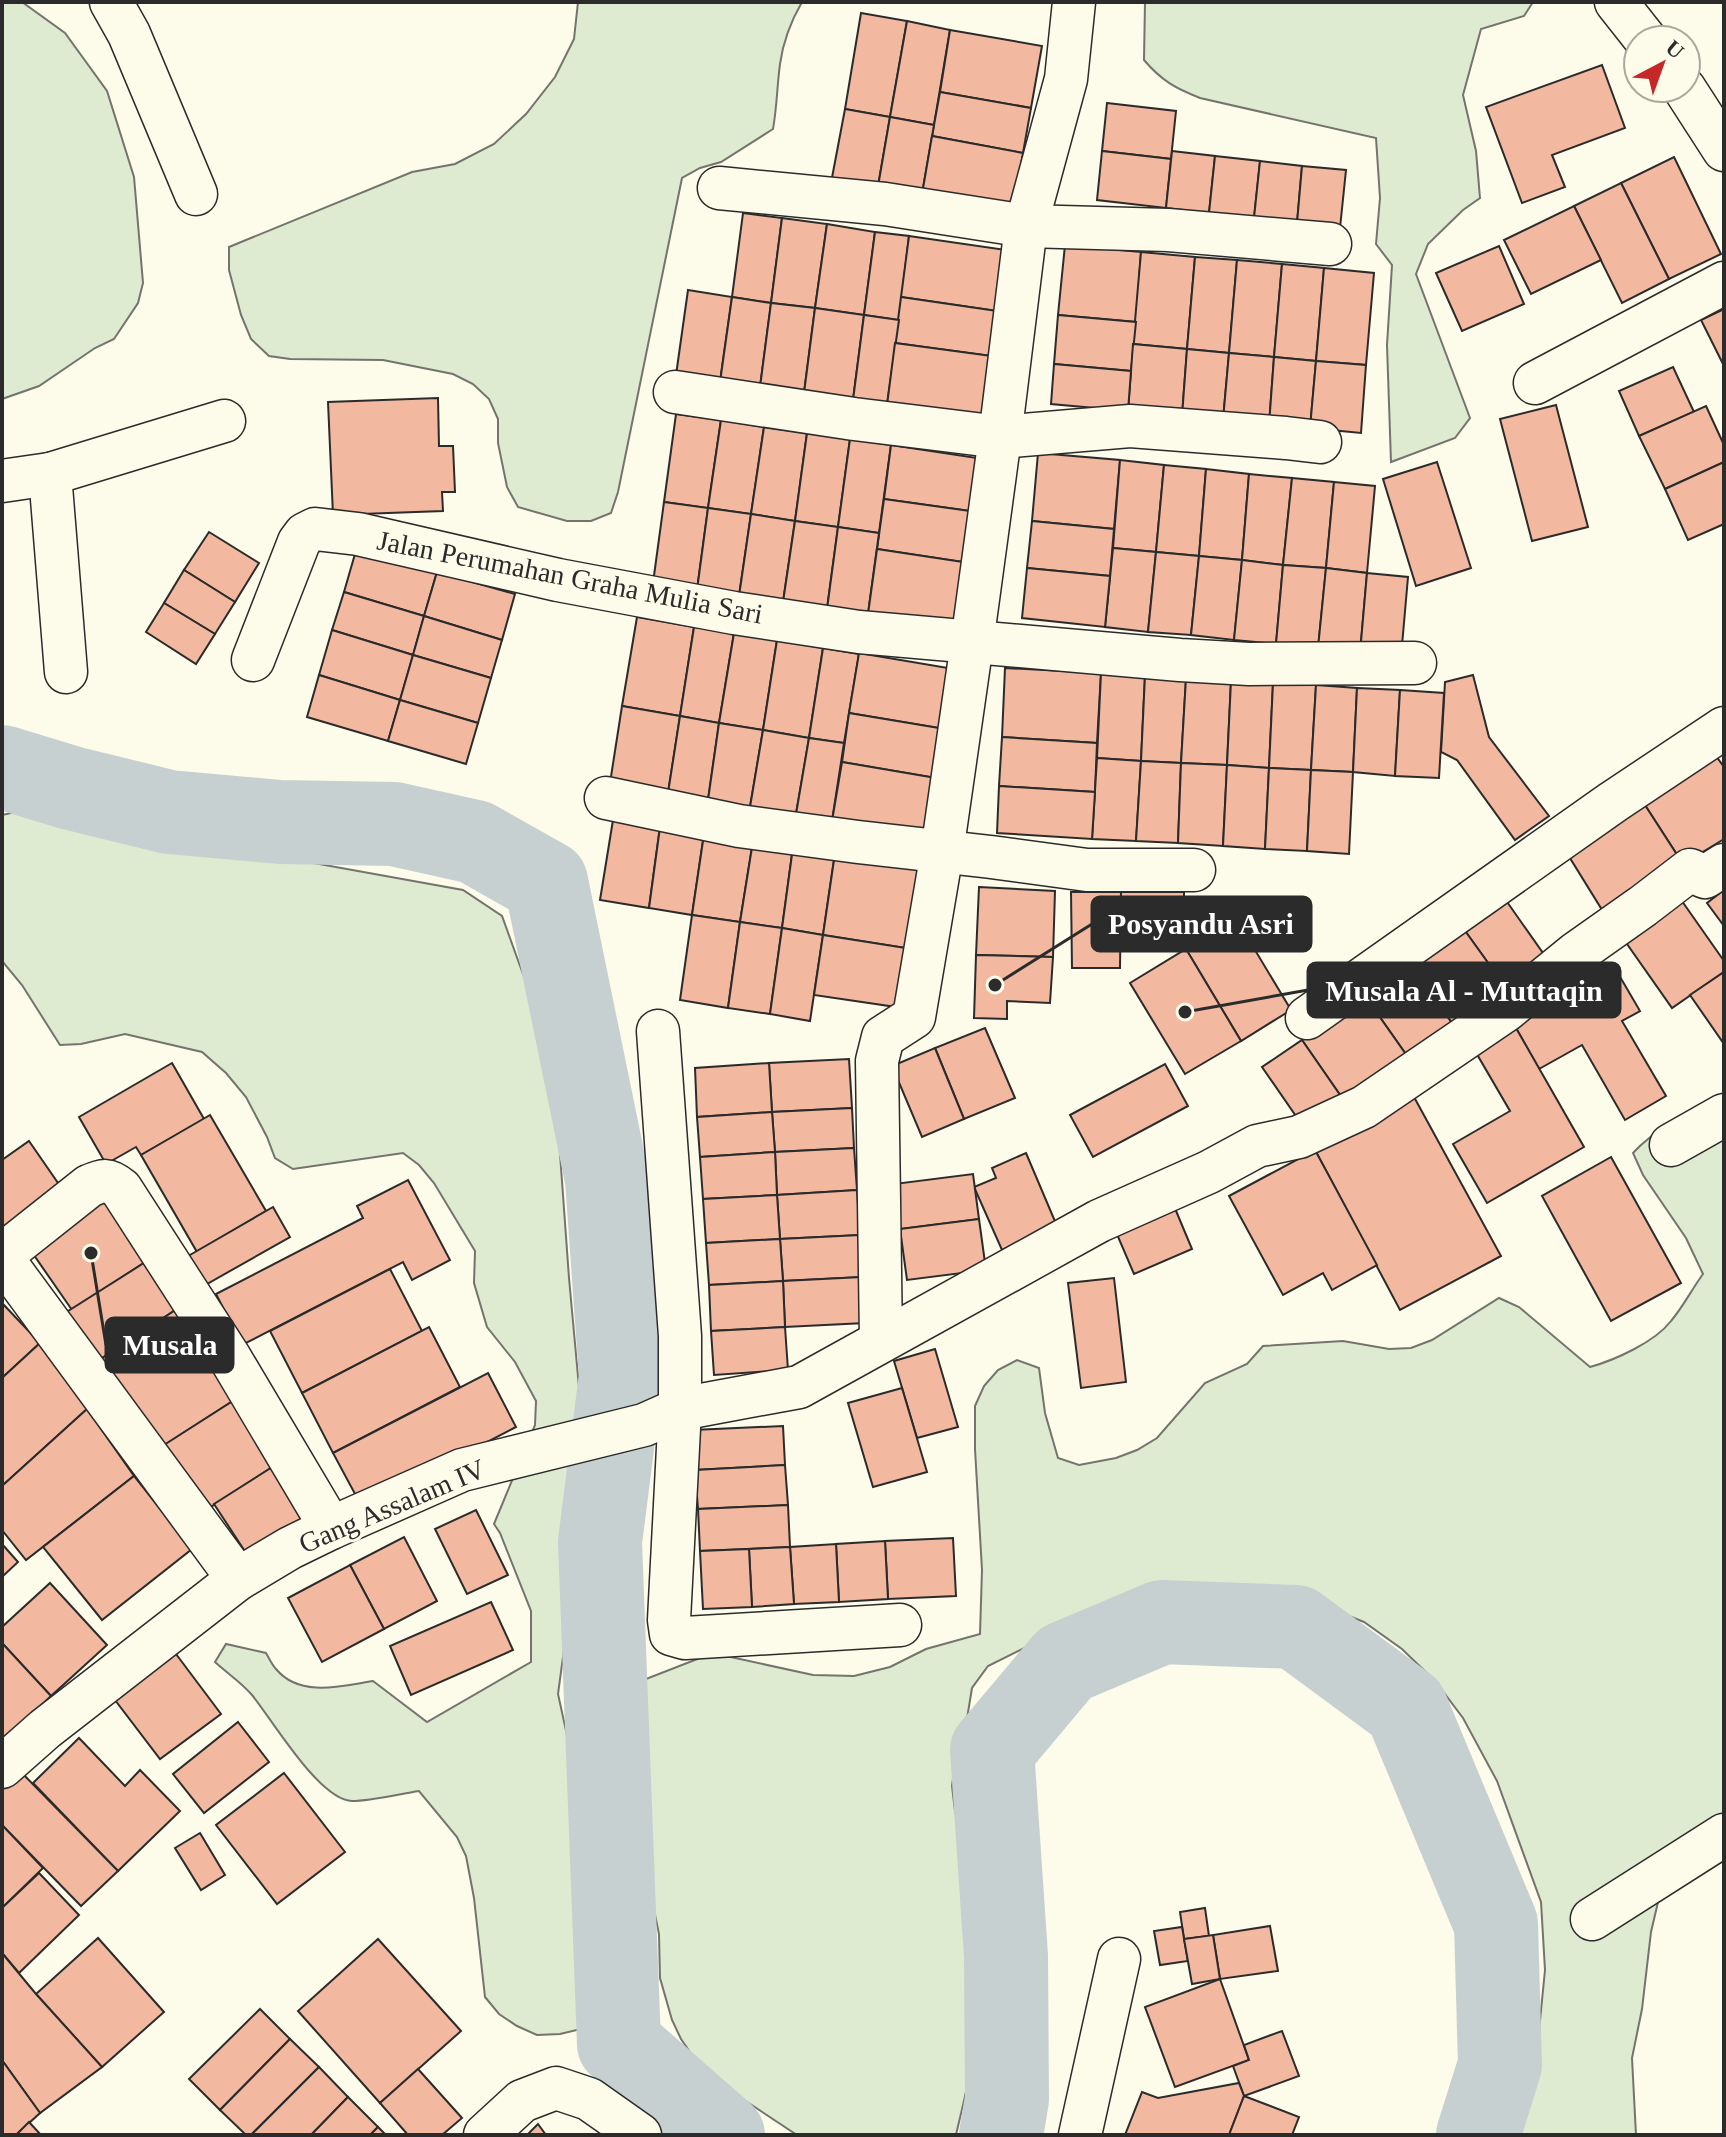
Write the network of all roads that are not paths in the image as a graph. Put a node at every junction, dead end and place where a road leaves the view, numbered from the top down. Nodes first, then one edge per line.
1 (111, 2) edge
2 (1074, 2) edge
3 (1616, 2) edge
4 (1633, 24) edge
5 (1694, 104) edge
6 (1724, 150) edge
7 (719, 188) dead end
8 (196, 194) dead end
9 (1026, 226) junction
10 (1330, 244) dead end
11 (1724, 283) edge
12 (1535, 383) dead end
13 (675, 392) dead end
14 (224, 421) dead end
15 (1000, 437) junction
16 (1320, 442) dead end
17 (50, 474) junction
18 (2, 481) edge
19 (972, 643) junction
20 (253, 660) dead end
21 (1415, 663) dead end
22 (66, 672) dead end
23 (1724, 728) edge
24 (606, 798) dead end
25 (942, 852) junction
26 (1724, 865) edge
27 (1194, 870) dead end
28 (1307, 1018) dead end
29 (658, 1031) dead end
30 (1724, 1115) edge
31 (1671, 1145) dead end
32 (2, 1256) edge
33 (881, 1341) junction
34 (662, 1417) junction
35 (331, 1528) junction
36 (238, 1579) junction
37 (900, 1625) dead end
38 (2, 1767) edge
39 (1724, 1835) edge
40 (1592, 1919) dead end
41 (1119, 1959) dead end
42 (626, 2129) edge
43 (485, 2135) edge
44 (1080, 2135) edge

1 - 8 street
2 - 9 street
3 - 4 street
5 - 6 street
7 - 9 street
9 - 10 street
9 - 15 street
11 - 12 street
13 - 15 street
14 - 17 street
15 - 16 street
15 - 19 street
17 - 18 street
17 - 22 street
19 - 20 street, Jalan Perumahan Graha Mulia Sari
19 - 21 street, Jalan Perumahan Graha Mulia Sari
19 - 25 street
23 - 28 street
24 - 25 street
25 - 27 street
25 - 33 street
26 - 33 street, Gang Assalam IV
29 - 34 street
30 - 31 street
32 - 35 street
32 - 36 street
33 - 34 street, Gang Assalam IV
34 - 35 street, Gang Assalam IV
34 - 37 street
35 - 36 street, Gang Assalam IV
36 - 38 street, Gang Assalam IV
39 - 40 street
41 - 44 street
42 - 43 street

